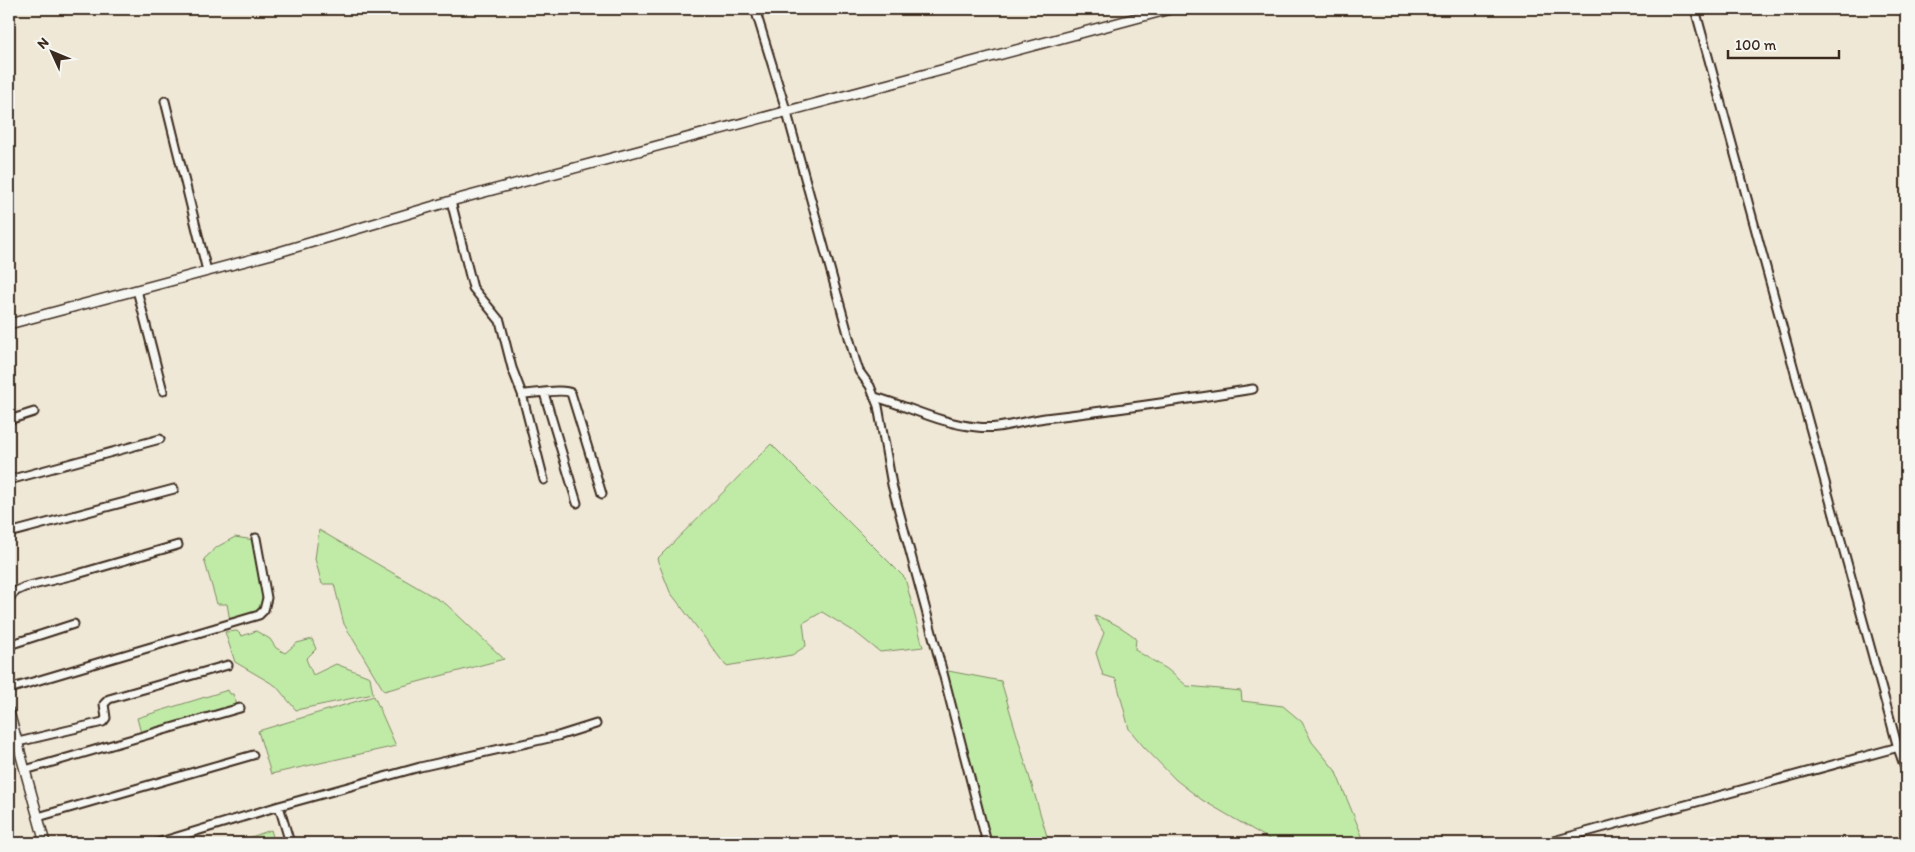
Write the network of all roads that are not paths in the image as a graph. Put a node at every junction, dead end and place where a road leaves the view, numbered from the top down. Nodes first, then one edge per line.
1 (754, 9) edge
2 (1170, 9) edge
3 (1695, 9) edge
4 (164, 101) dead end
5 (787, 112) junction
6 (451, 201) junction
7 (207, 271) junction
8 (136, 290) junction
9 (9, 324) edge
10 (1253, 389) dead end
11 (163, 391) dead end
12 (544, 393) junction
13 (522, 394) junction
14 (875, 397) junction
15 (34, 412) dead end
16 (9, 420) edge
17 (160, 439) dead end
18 (9, 480) edge
19 (544, 480) dead end
20 (174, 489) dead end
21 (602, 494) dead end
22 (577, 503) dead end
23 (9, 533) edge
24 (256, 538) dead end
25 (178, 545) dead end
26 (9, 598) edge
27 (74, 624) dead end
28 (9, 645) edge
29 (228, 665) dead end
30 (9, 689) edge
31 (240, 708) dead end
32 (9, 712) edge
33 (596, 724) dead end
34 (18, 742) junction
35 (1906, 745) edge
36 (1898, 748) junction
37 (253, 754) dead end
38 (25, 770) junction
39 (1906, 771) edge
40 (279, 806) junction
41 (38, 817) junction
42 (45, 843) edge
43 (157, 843) edge
44 (290, 843) edge
45 (987, 843) edge
46 (1546, 843) edge

1 - 5 street
2 - 5 street
3 - 36 street
4 - 7 street
5 - 6 street
5 - 14 street
6 - 7 street
6 - 13 street
7 - 8 street
8 - 9 street
8 - 11 street
10 - 14 street
12 - 13 street
12 - 21 street
12 - 22 street
13 - 19 street
14 - 45 street
15 - 16 street
17 - 18 street
20 - 23 street
24 - 30 street
25 - 26 street
27 - 28 street
29 - 34 street
31 - 38 street
32 - 34 street
33 - 40 street
34 - 38 street
35 - 36 street
36 - 39 street
36 - 46 street
37 - 41 street
38 - 41 street
40 - 43 street
40 - 44 street
41 - 42 street

